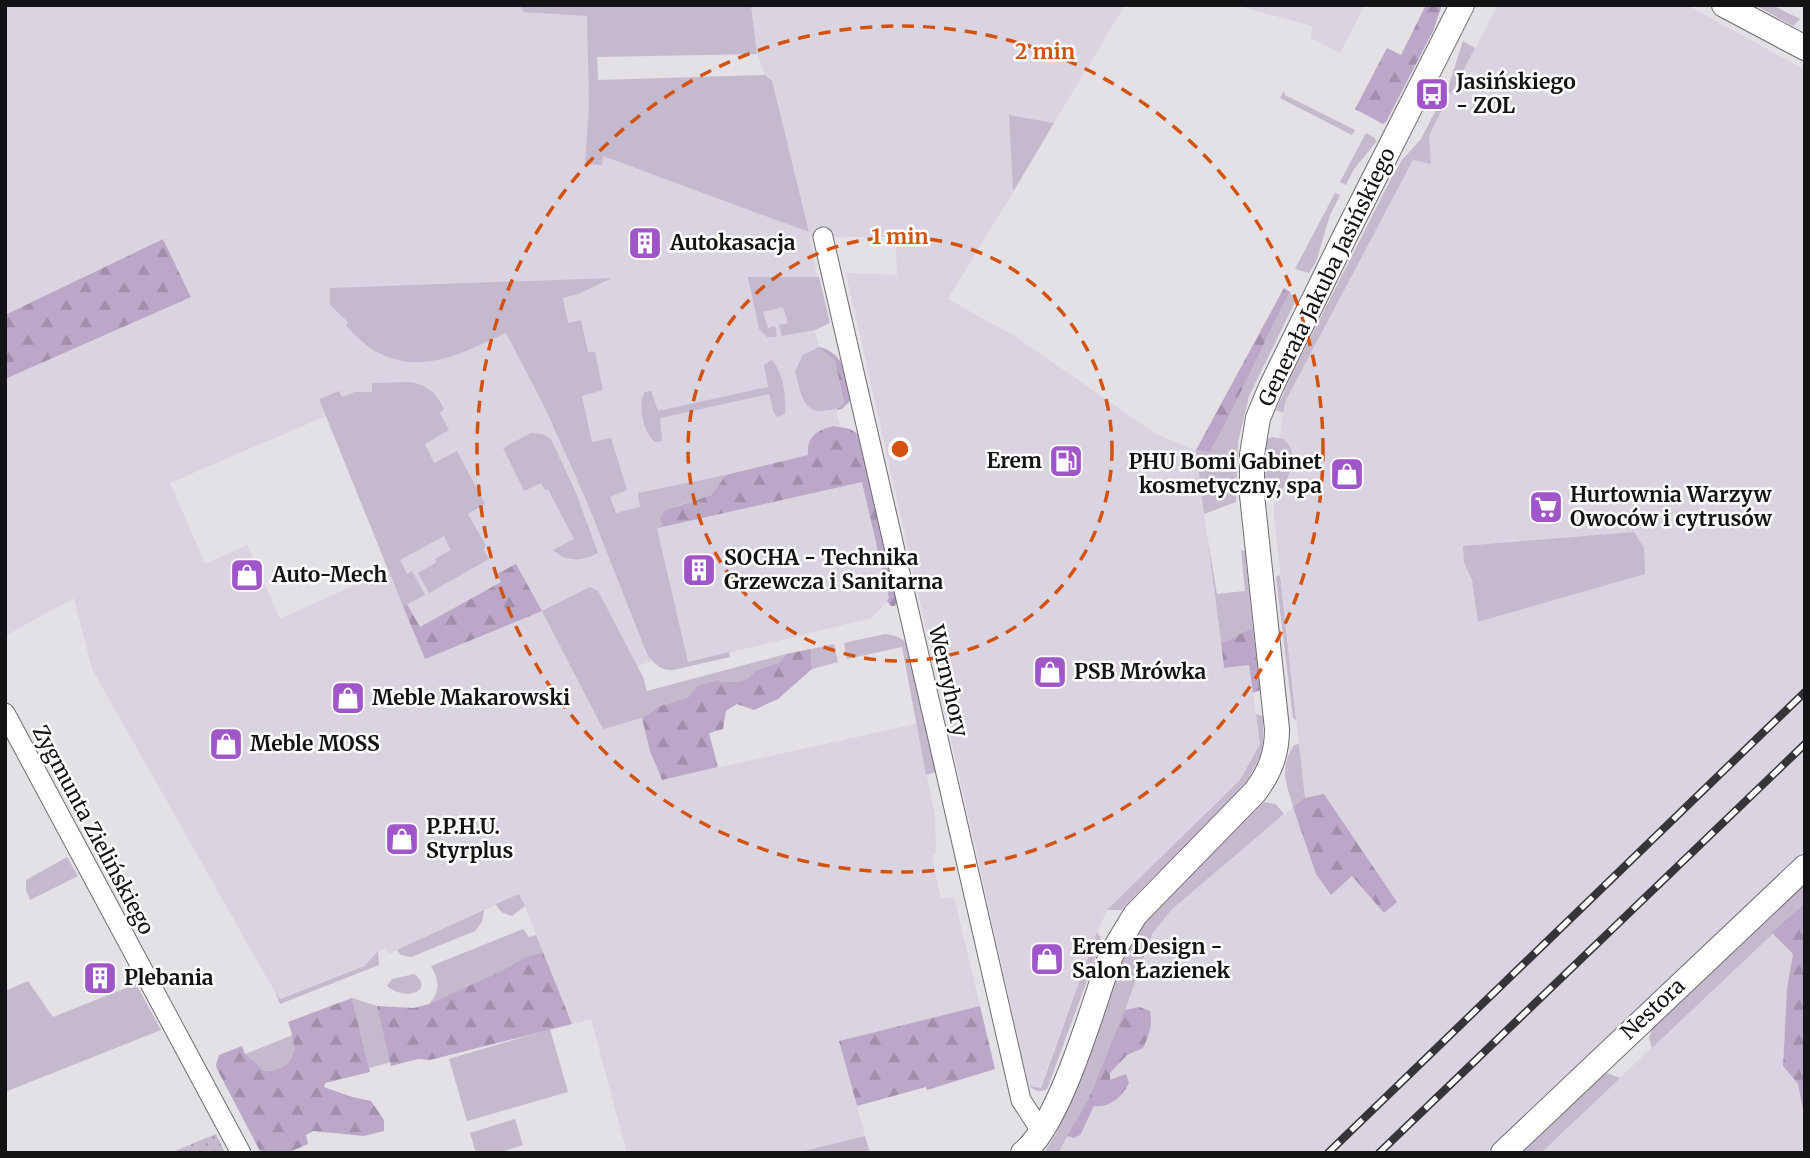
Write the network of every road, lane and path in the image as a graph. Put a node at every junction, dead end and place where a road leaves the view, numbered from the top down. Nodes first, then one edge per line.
1 (1462, 5) edge
2 (1724, 5) edge
3 (1805, 48) edge
4 (823, 237) dead end
5 (5, 713) edge
6 (1805, 867) edge
7 (1041, 1131) junction
8 (241, 1153) edge
9 (1023, 1153) edge
10 (1503, 1153) edge

1 - 7 street, Generała Jakuba Jasińskiego
2 - 3 street
4 - 7 street, Wernyhory
5 - 8 street, Zygmunta Zielińskiego
6 - 10 street, Nestora
7 - 9 street, Generała Jakuba Jasińskiego

